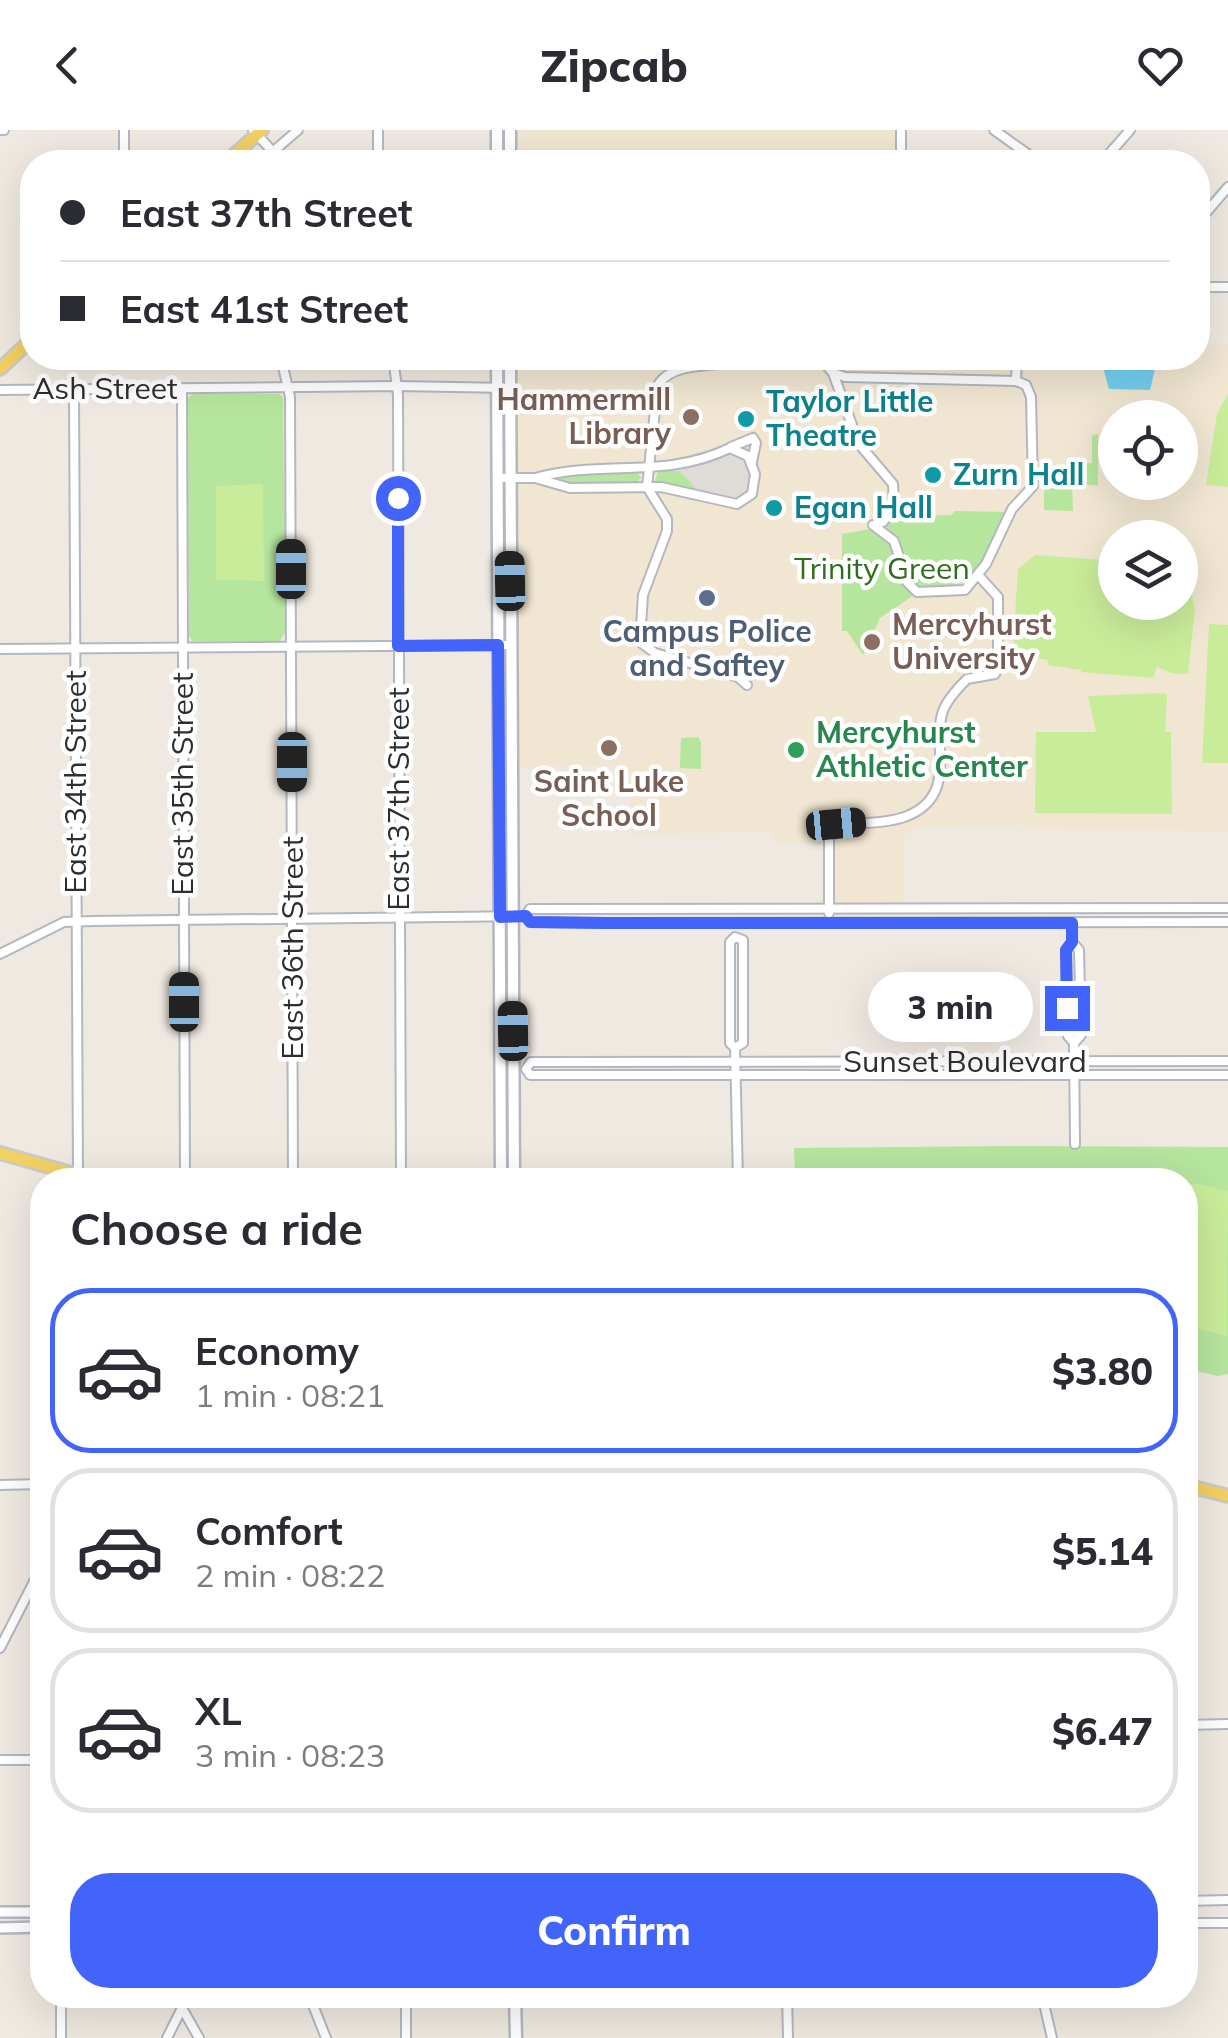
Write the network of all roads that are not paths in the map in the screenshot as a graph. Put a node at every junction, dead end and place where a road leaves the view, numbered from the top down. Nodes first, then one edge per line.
1 (298, 130) edge
2 (994, 130) edge
3 (1130, 130) edge
4 (257, 132) edge
5 (238, 150) edge
6 (275, 150) edge
7 (1022, 150) edge
8 (1112, 150) edge
9 (1228, 187) edge
10 (1210, 208) edge
11 (20, 351) edge
12 (0, 369) edge
13 (284, 370) edge
14 (395, 370) edge
15 (500, 370) edge
16 (508, 370) edge
17 (677, 370) edge
18 (1016, 370) edge
19 (833, 372) joint
20 (1016, 381) junction
21 (398, 386) junction
22 (289, 388) junction
23 (504, 388) junction
24 (182, 389) junction
25 (0, 390) edge
26 (74, 390) junction
27 (730, 448) junction
28 (752, 462) junction
29 (649, 468) junction
30 (504, 478) junction
31 (535, 478) junction
32 (647, 487) junction
33 (978, 575) junction
34 (498, 645) junction
35 (398, 646) junction
36 (511, 646) junction
37 (75, 647) junction
38 (292, 647) junction
39 (0, 648) edge
40 (182, 648) junction
41 (748, 684) dead end
42 (1073, 908) junction
43 (1228, 908) edge
44 (735, 909) junction
45 (829, 909) junction
46 (506, 916) junction
47 (526, 916) junction
48 (400, 919) junction
49 (184, 920) junction
50 (292, 920) junction
51 (77, 922) junction
52 (1228, 922) edge
53 (735, 923) junction
54 (829, 923) junction
55 (1072, 923) junction
56 (0, 954) edge
57 (1228, 1061) edge
58 (736, 1062) junction
59 (1073, 1062) junction
60 (513, 1069) junction
61 (736, 1075) junction
62 (1073, 1076) junction
63 (1228, 1076) edge
64 (1075, 1144) dead end
65 (0, 1153) edge
66 (51, 1168) edge
67 (85, 1168) edge
68 (185, 1168) edge
69 (294, 1168) edge
70 (400, 1168) edge
71 (502, 1168) edge
72 (514, 1168) edge
73 (738, 1168) edge
74 (30, 1484) edge
75 (0, 1485) edge
76 (1198, 1488) edge
77 (1228, 1496) edge
78 (30, 1589) edge
79 (0, 1648) edge
80 (1198, 1724) edge
81 (1228, 1724) edge
82 (0, 1760) edge
83 (30, 1760) edge
84 (1228, 1900) edge
85 (1198, 1901) edge
86 (0, 1912) edge
87 (30, 1912) edge
88 (1228, 1922) edge
89 (1198, 1923) edge
90 (0, 1928) edge
91 (30, 1928) edge
92 (61, 2008) edge
93 (182, 2008) joint
94 (314, 2008) edge
95 (406, 2008) edge
96 (515, 2008) edge
97 (787, 2008) edge
98 (1045, 2008) edge
99 (61, 2038) edge
100 (167, 2038) edge
101 (200, 2038) edge
102 (326, 2038) edge
103 (406, 2038) edge
104 (516, 2038) edge
105 (788, 2038) edge
106 (1052, 2038) edge

1 - 6 street
2 - 7 street
3 - 8 street
4 - 5 main road
9 - 10 street
11 - 12 main road
13 - 22 street, East 36th Street
14 - 21 street, East 37th Street
15 - 23 main road
16 - 23 main road
17 - 29 street
18 - 20 street
19 - 20 street
19 - 33 street
20 - 33 street
21 - 22 street, Ash Street
21 - 23 street, Ash Street
21 - 35 street, East 37th Street
22 - 24 street, Ash Street
22 - 38 street, East 36th Street
23 - 30 main road
24 - 26 street, Ash Street
24 - 40 street, East 35th Street
25 - 26 street, Ash Street
26 - 37 street, East 34th Street
27 - 28 street
27 - 28 street
27 - 29 street
28 - 32 street
29 - 31 street
29 - 32 street
30 - 31 street
30 - 34 main road
30 - 36 main road
31 - 32 street
32 - 41 street
33 - 45 street
34 - 35 street
34 - 36 street
34 - 46 main road
35 - 38 street
35 - 48 street, East 37th Street
36 - 46 main road
37 - 39 street
37 - 40 street
37 - 51 street, East 34th Street
38 - 40 street
38 - 50 street, East 36th Street
40 - 49 street, East 35th Street
42 - 43 street
42 - 45 street
42 - 55 street
44 - 45 street
44 - 47 street
44 - 53 street
45 - 54 street
46 - 47 street
46 - 48 street
46 - 60 main road
47 - 53 street
48 - 50 street
48 - 70 street, East 37th Street
49 - 50 street
49 - 51 street
49 - 68 street, East 35th Street
50 - 69 street, East 36th Street
51 - 56 street
51 - 67 street, East 34th Street
52 - 55 street
53 - 54 street
53 - 58 street
54 - 55 street
55 - 59 street
57 - 59 street, Sunset Boulevard
58 - 59 street, Sunset Boulevard
58 - 60 street, Sunset Boulevard
58 - 61 street
59 - 62 street
60 - 61 street, Sunset Boulevard
60 - 71 main road
60 - 72 main road
61 - 62 street, Sunset Boulevard
61 - 73 street
62 - 63 street, Sunset Boulevard
62 - 64 street
65 - 66 main road
74 - 75 street
76 - 77 main road
78 - 79 street
80 - 81 street
82 - 83 street
84 - 85 street
86 - 87 street
88 - 89 street
90 - 91 street
92 - 99 street
93 - 100 street
93 - 101 street
94 - 102 street
95 - 103 street
96 - 104 main road
97 - 105 street
98 - 106 street

